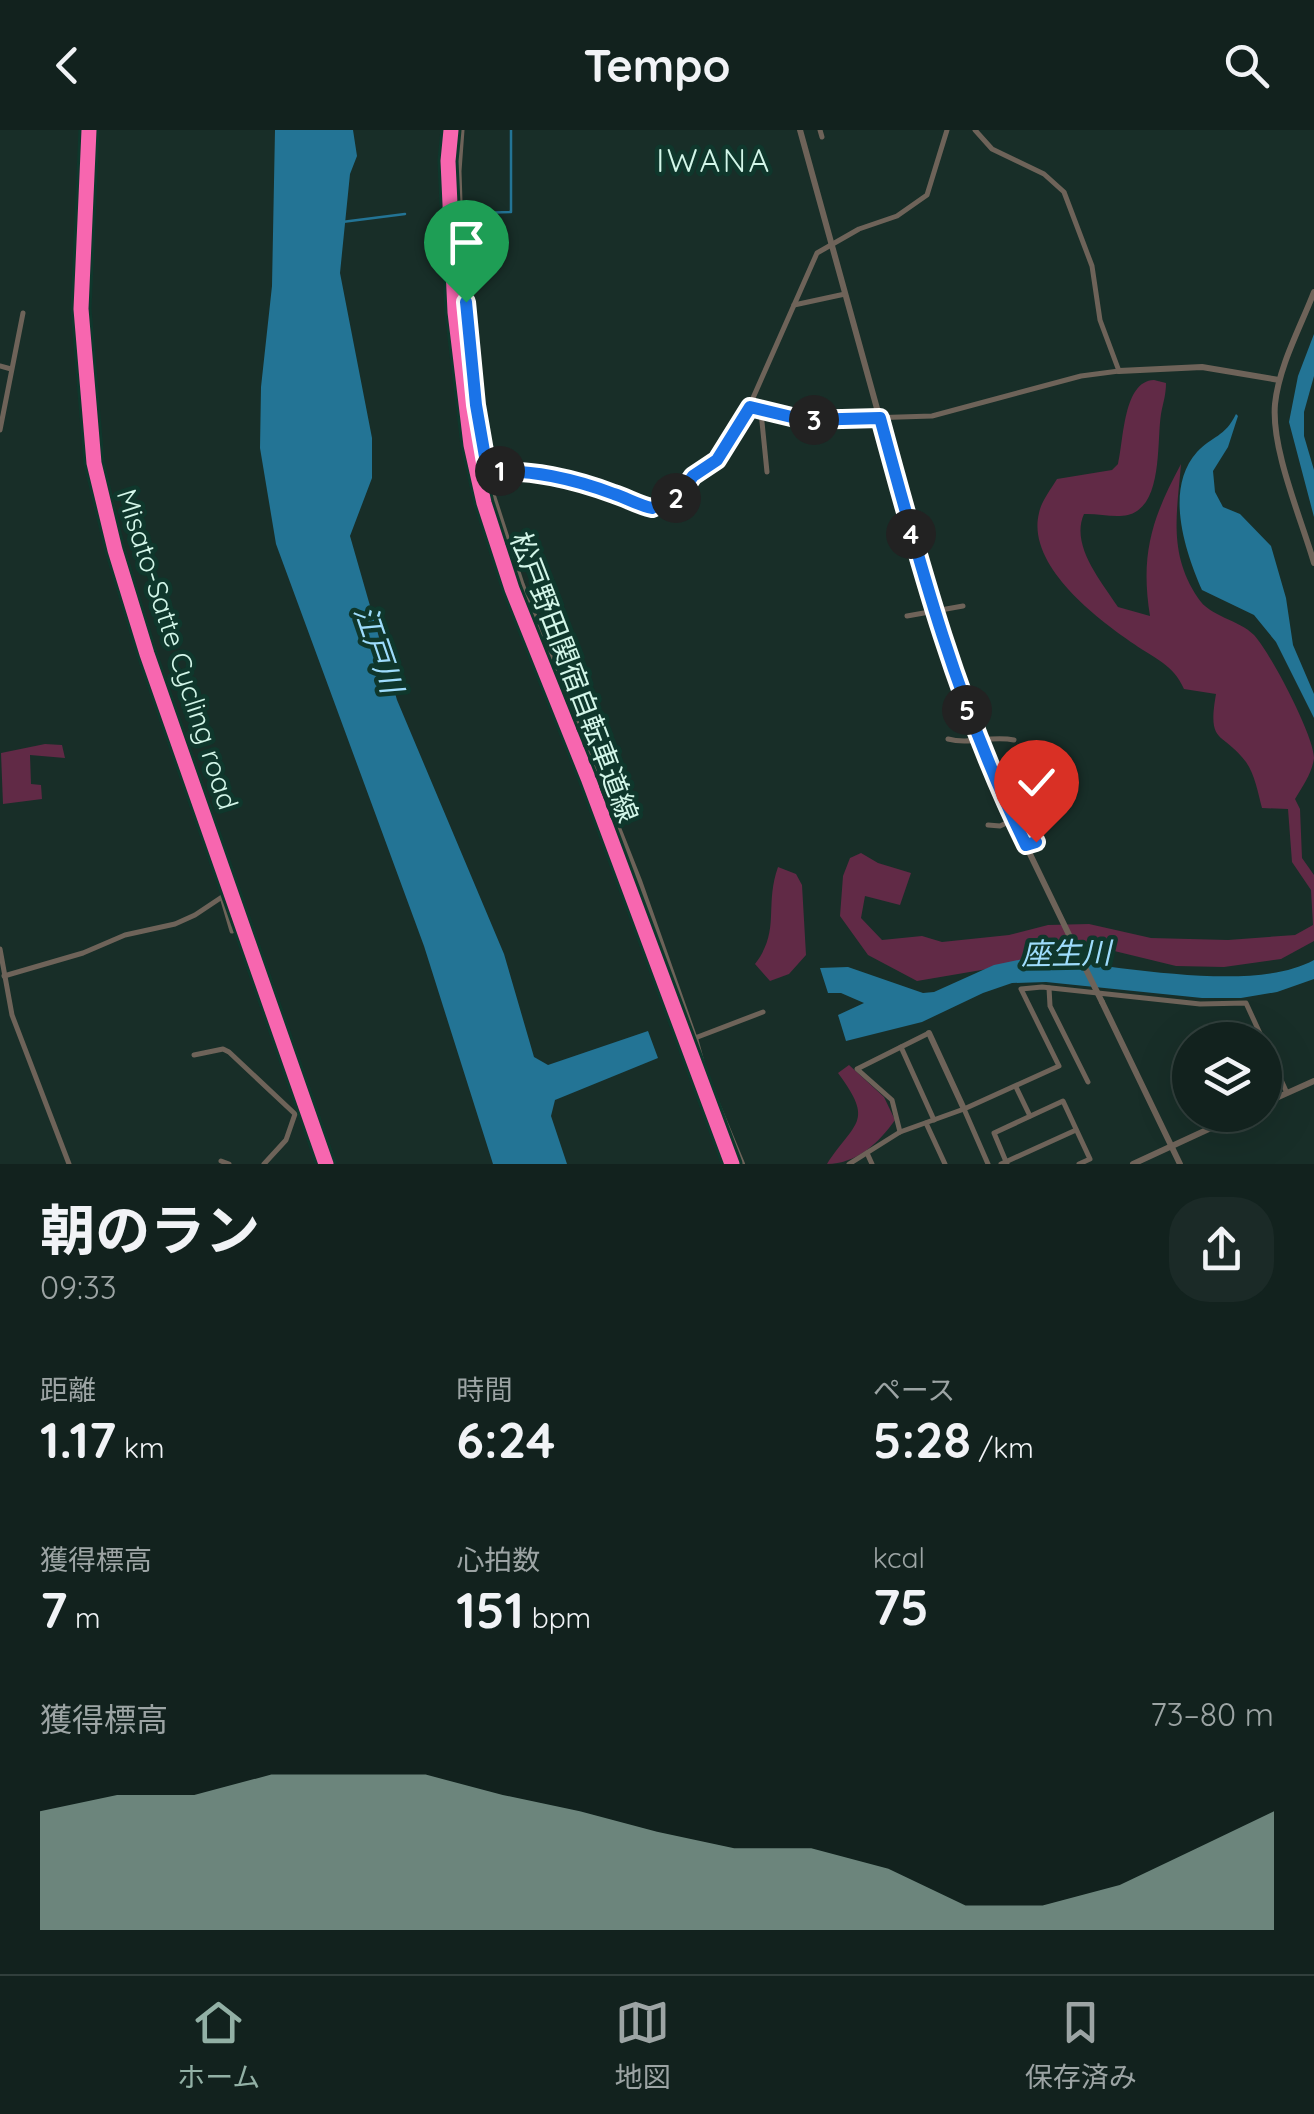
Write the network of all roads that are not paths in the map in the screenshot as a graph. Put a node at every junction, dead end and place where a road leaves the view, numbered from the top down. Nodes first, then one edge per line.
1 (462, 130) edge
2 (800, 130) edge
3 (975, 130) edge
4 (944, 131) edge
5 (831, 244) junction
6 (1314, 292) edge
7 (845, 294) junction
8 (792, 305) junction
9 (23, 313) dead end
10 (0, 366) edge
11 (11, 370) junction
12 (1119, 371) junction
13 (1279, 380) junction
14 (3, 388) edge
15 (750, 407) junction
16 (2, 410) edge
17 (761, 412) junction
18 (880, 418) junction
19 (0, 430) edge
20 (768, 472) dead end
21 (488, 474) junction
22 (1314, 563) edge
23 (963, 606) dead end
24 (933, 612) junction
25 (908, 616) dead end
26 (948, 739) dead end
27 (978, 740) junction
28 (1014, 740) dead end
29 (1013, 820) junction
30 (988, 825) dead end
31 (1036, 842) dead end
32 (1026, 845) junction
33 (232, 931) dead end
34 (0, 949) edge
35 (4, 976) junction
36 (6, 988) junction
37 (1049, 988) junction
38 (0, 994) edge
39 (764, 1012) dead end
40 (1255, 1022) edge
41 (930, 1033) joint
42 (695, 1038) junction
43 (901, 1047) junction
44 (194, 1055) dead end
45 (1314, 1081) edge
46 (1088, 1082) dead end
47 (1282, 1083) edge
48 (1016, 1086) junction
49 (1287, 1094) junction
50 (1282, 1096) edge
51 (964, 1110) junction
52 (1030, 1116) junction
53 (934, 1120) junction
54 (926, 1123) junction
55 (1076, 1130) junction
56 (900, 1132) junction
57 (1203, 1132) edge
58 (1172, 1146) junction
59 (867, 1153) junction
60 (221, 1161) dead end
61 (1005, 1163) edge
62 (70, 1164) edge
63 (229, 1164) edge
64 (264, 1164) edge
65 (742, 1164) edge
66 (849, 1164) edge
67 (872, 1164) edge
68 (945, 1164) edge
69 (988, 1164) edge
70 (1079, 1164) edge
71 (1132, 1164) edge
72 (1180, 1164) edge

1 - 21 street
2 - 5 street
3 - 12 street
4 - 5 street
5 - 7 street
5 - 8 street
6 - 13 street
7 - 8 street
7 - 18 street
8 - 15 street
9 - 11 street
10 - 11 street
11 - 14 street
12 - 13 street
12 - 18 street
13 - 22 street
14 - 16 street
15 - 17 street
15 - 21 street
16 - 19 street
17 - 18 street
17 - 20 street
18 - 24 street
21 - 42 street
23 - 24 street
24 - 25 street
24 - 27 street
26 - 27 street
27 - 28 street
27 - 29 street
29 - 30 street
29 - 32 street
31 - 32 street
32 - 58 street, bridge
33 - 35 street
34 - 35 street
35 - 36 street
36 - 38 street
36 - 62 street
37 - 40 street
37 - 46 street
37 - 48 street
39 - 42 street
41 - 43 street
41 - 51 street
42 - 65 street
43 - 53 street
43 - 56 street
44 - 64 street
45 - 49 street
47 - 49 street
48 - 51 street
48 - 52 street
49 - 50 street
51 - 53 street
51 - 69 street
52 - 55 street
52 - 61 street
53 - 54 street
54 - 56 street
54 - 68 street
55 - 61 street
55 - 70 street
56 - 59 street
57 - 58 street
58 - 71 street
58 - 72 street
59 - 66 street
59 - 67 street
60 - 63 street

